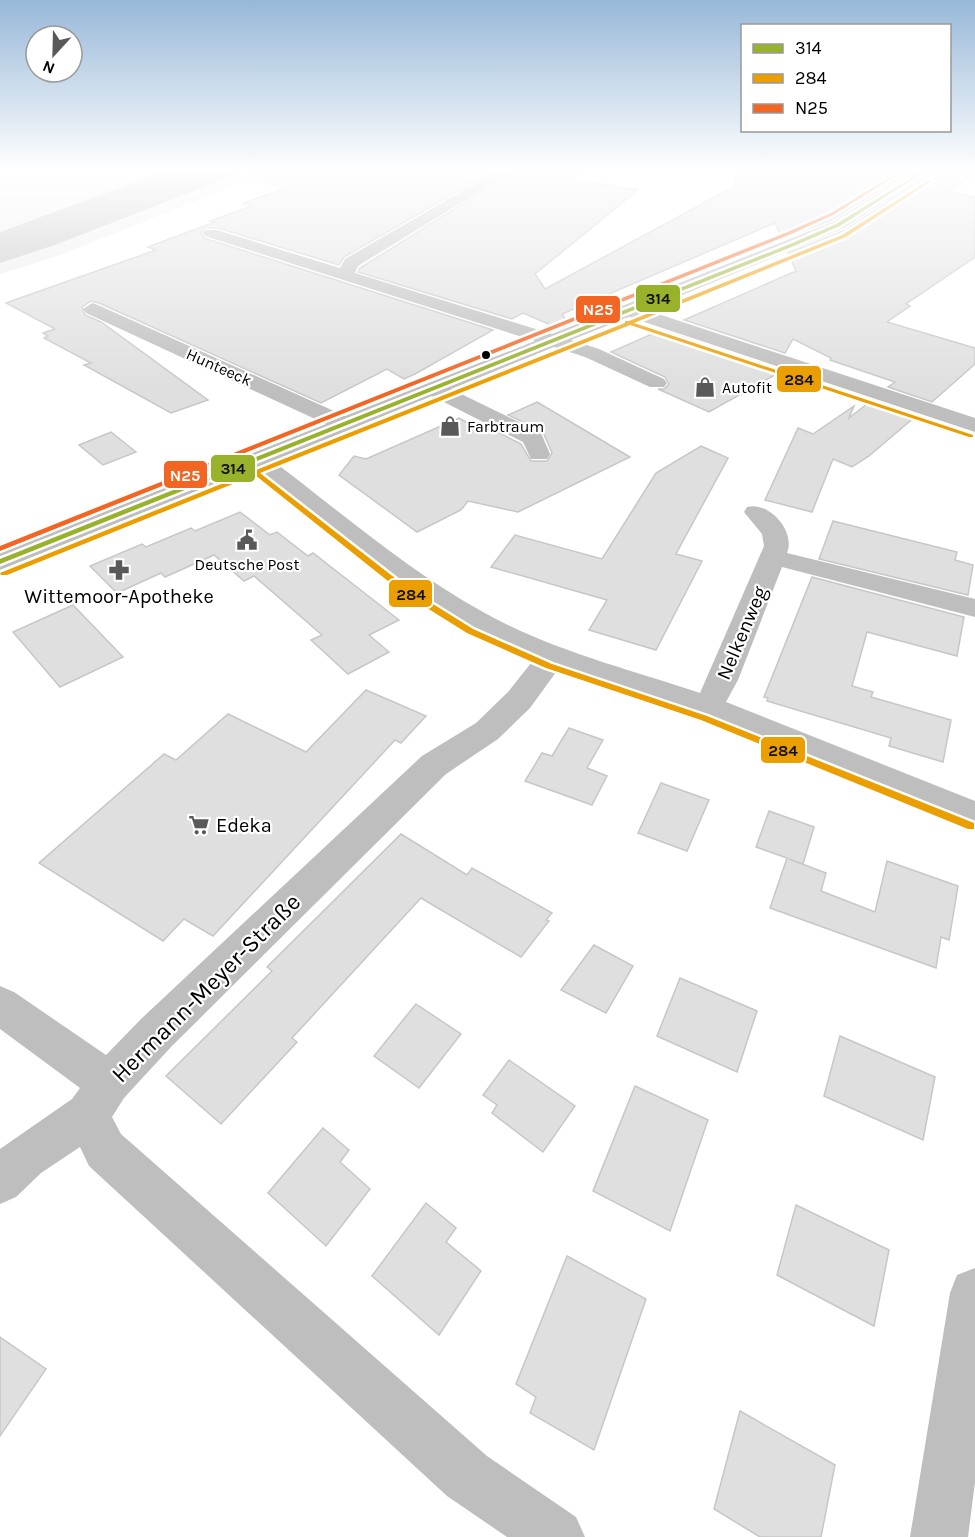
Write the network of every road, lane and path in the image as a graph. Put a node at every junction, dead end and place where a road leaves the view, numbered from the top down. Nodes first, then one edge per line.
1 (240, 243) edge
2 (385, 243) edge
3 (795, 243) edge
4 (346, 274) junction
5 (92, 309) dead end
6 (631, 311) junction
7 (660, 320) junction
8 (553, 341) junction
9 (592, 352) junction
10 (657, 383) dead end
11 (434, 389) junction
12 (346, 425) junction
13 (975, 425) edge
14 (539, 453) dead end
15 (258, 460) junction
16 (756, 512) dead end
17 (773, 557) junction
18 (0, 562) edge
19 (975, 608) edge
20 (553, 655) junction
21 (708, 707) junction
22 (975, 815) edge
23 (0, 1005) edge
24 (99, 1099) junction
25 (0, 1181) edge
26 (975, 1293) edge
27 (556, 1537) edge
28 (939, 1537) edge

1 - 4 street
2 - 4 street
3 - 6 street
4 - 8 street
5 - 12 street, Hunteeck
6 - 7 street
6 - 8 street
7 - 9 street
7 - 13 street
8 - 9 street
8 - 11 street
9 - 10 street
11 - 12 street
11 - 14 street
12 - 15 street
15 - 18 street
15 - 20 street
16 - 17 street, Nelkenweg
17 - 19 street
17 - 21 street, Nelkenweg
20 - 21 street
20 - 24 street, Hermann-Meyer-Straße
21 - 22 street
23 - 24 street
24 - 25 street, Hermann-Meyer-Straße
24 - 27 street
26 - 28 street

